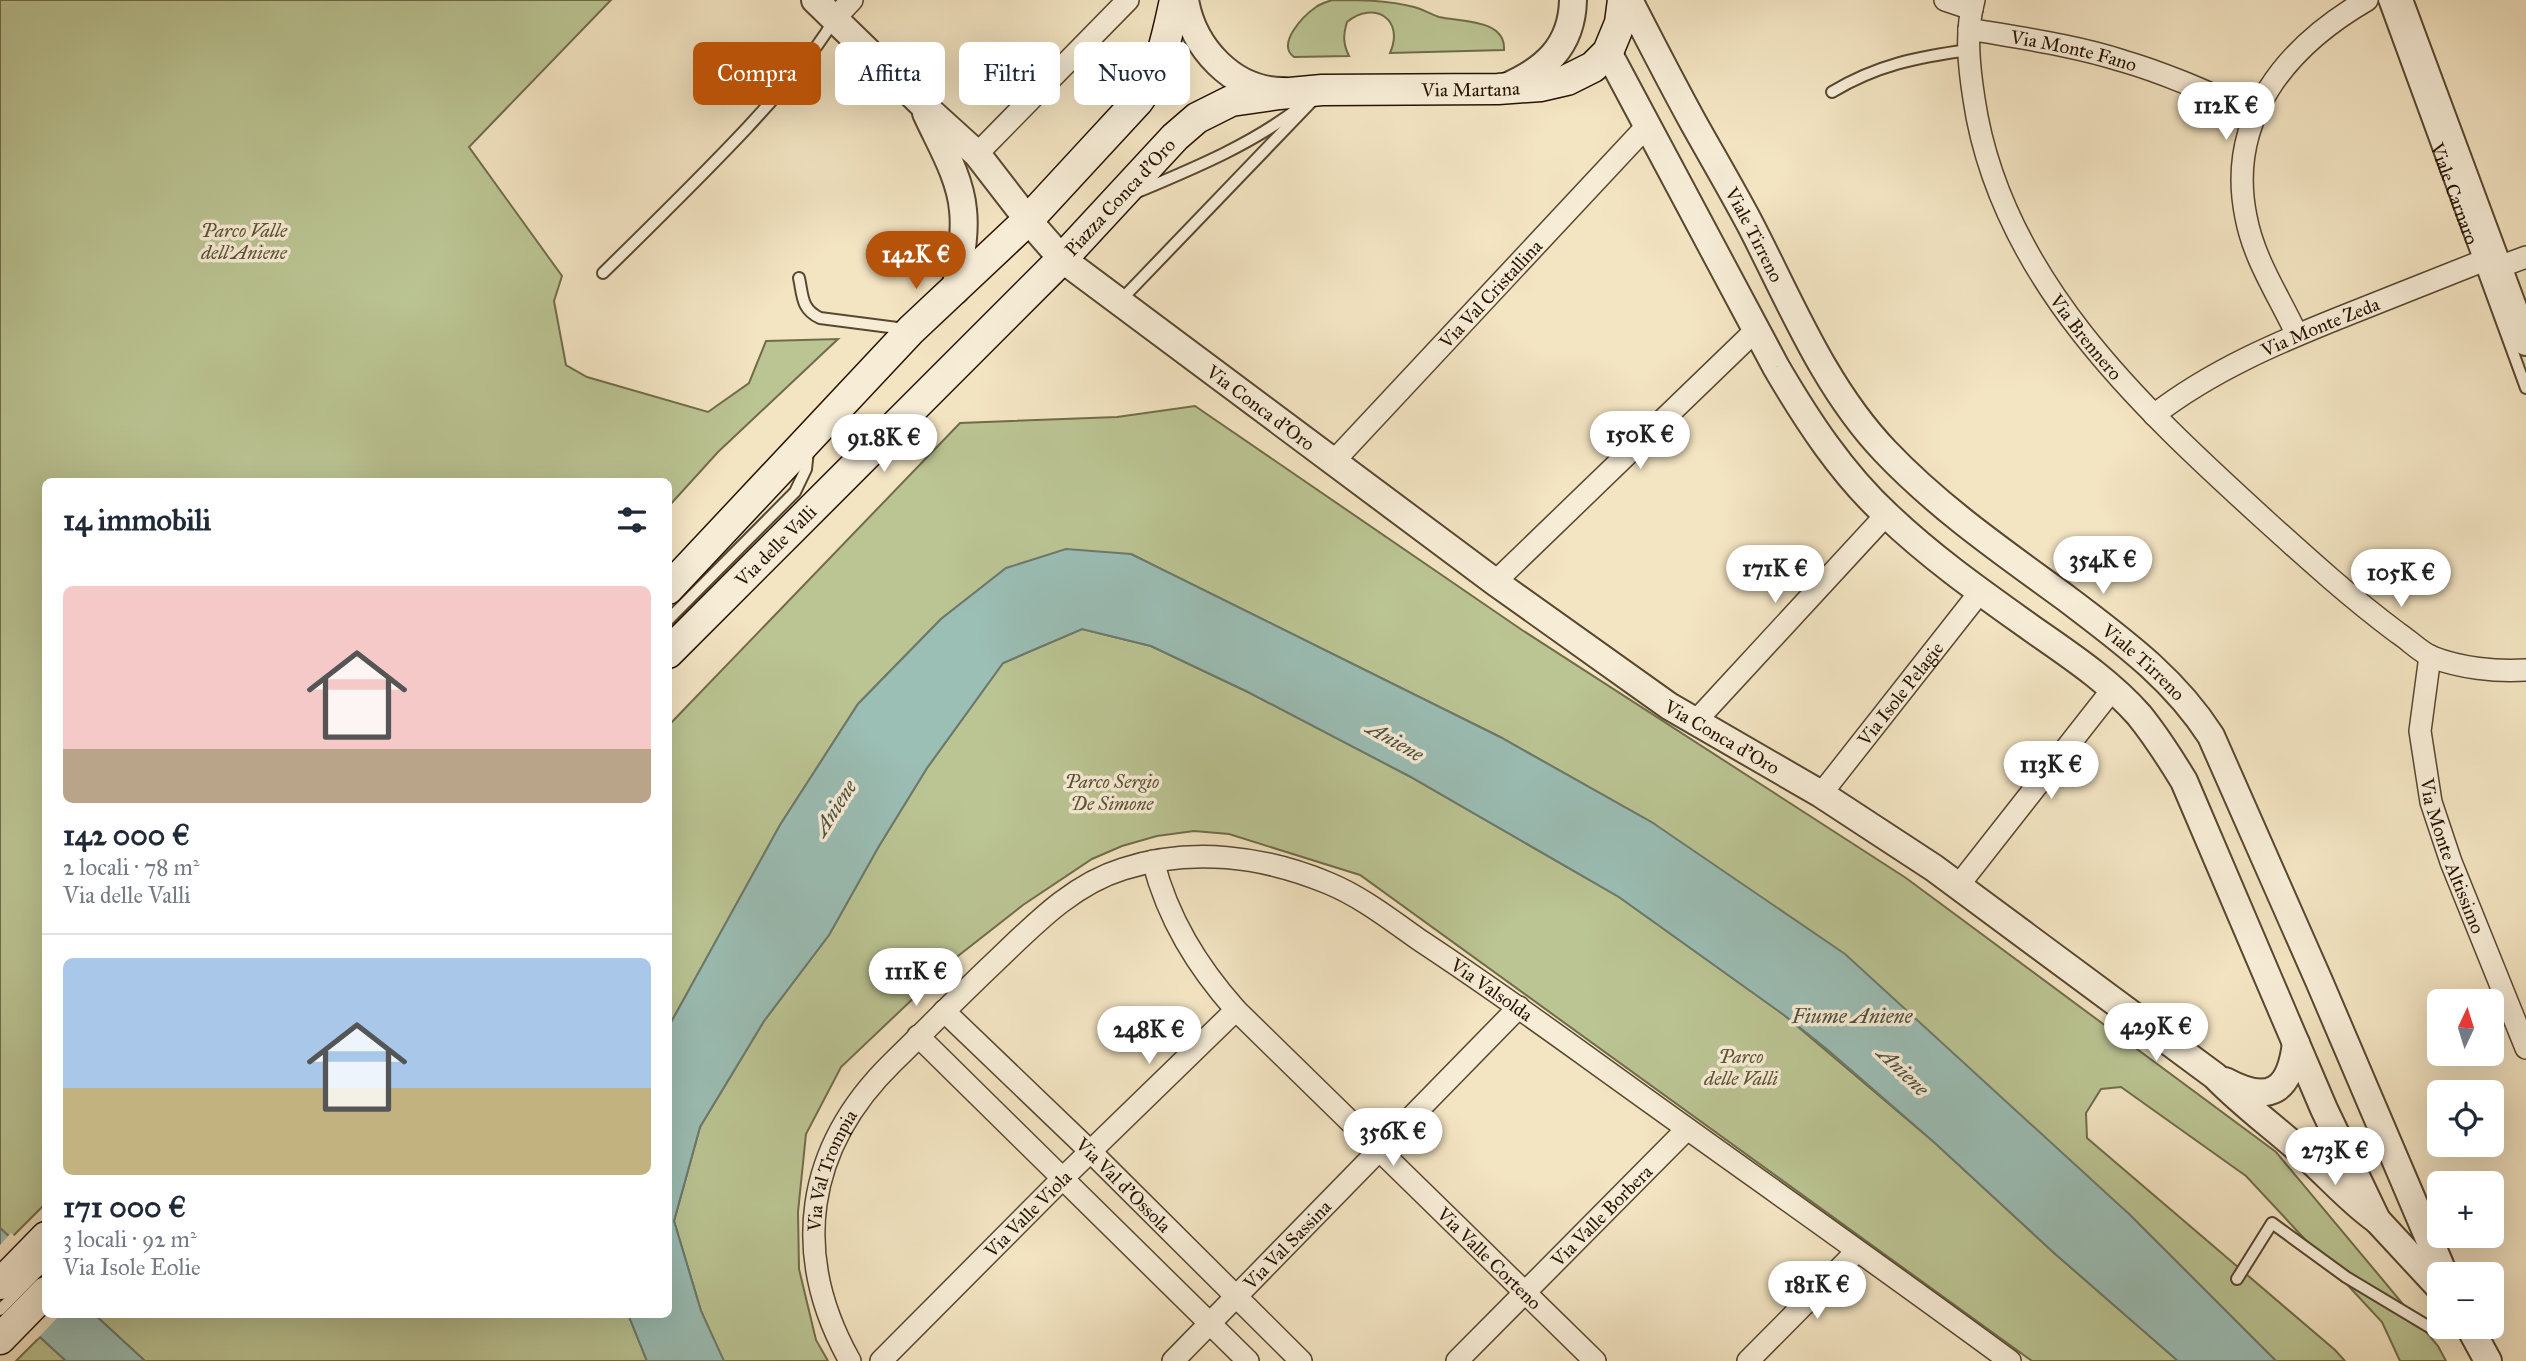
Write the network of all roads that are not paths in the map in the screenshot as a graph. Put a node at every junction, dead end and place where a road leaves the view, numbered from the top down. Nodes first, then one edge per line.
1 (815, 0) edge
2 (1128, 0) edge
3 (1175, 0) edge
4 (1185, 0) edge
5 (1573, 0) edge
6 (1623, 0) edge
7 (1629, 0) edge
8 (1945, 0) edge
9 (2367, 0) edge
10 (2385, 0) edge
11 (2399, 0) edge
12 (844, 9) edge
13 (1971, 22) edge
14 (1608, 52) junction
15 (1498, 89) junction
16 (1322, 90) junction
17 (1832, 92) dead end
18 (923, 106) junction
19 (2254, 113) junction
20 (1647, 126) junction
21 (977, 154) junction
22 (1115, 201) junction
23 (1028, 220) junction
24 (2526, 257) edge
25 (1062, 259) junction
26 (2491, 261) junction
27 (603, 273) dead end
28 (799, 278) dead end
29 (955, 291) junction
30 (1119, 302) junction
31 (2520, 309) edge
32 (911, 330) junction
33 (1756, 330) junction
34 (2297, 335) junction
35 (2526, 342) edge
36 (2526, 388) edge
37 (2154, 415) junction
38 (808, 438) junction
39 (1334, 461) junction
40 (1886, 515) junction
41 (1495, 582) junction
42 (672, 585) edge
43 (1980, 592) junction
44 (672, 616) edge
45 (672, 649) edge
46 (2430, 656) junction
47 (2526, 670) edge
48 (2112, 690) junction
49 (1694, 723) junction
50 (1821, 794) junction
51 (1153, 861) junction
52 (1958, 886) junction
53 (1519, 1007) junction
54 (1237, 1010) junction
55 (944, 1011) junction
56 (2337, 1024) junction
57 (918, 1036) junction
58 (2296, 1043) junction
59 (2526, 1048) edge
60 (2215, 1076) junction
61 (1687, 1129) junction
62 (1381, 1150) junction
63 (1091, 1152) junction
64 (1063, 1178) junction
65 (2376, 1220) junction
66 (42, 1241) edge
67 (1857, 1251) junction
68 (2439, 1262) edge
69 (42, 1267) edge
70 (2427, 1275) edge
71 (2237, 1279) dead end
72 (0, 1284) edge
73 (1525, 1293) junction
74 (42, 1296) edge
75 (1235, 1296) junction
76 (0, 1310) edge
77 (1210, 1323) junction
78 (2427, 1326) edge
79 (0, 1339) edge
80 (2476, 1339) edge
81 (850, 1361) edge
82 (881, 1361) edge
83 (1173, 1361) edge
84 (1248, 1361) edge
85 (1301, 1361) edge
86 (1457, 1361) edge
87 (1595, 1361) edge
88 (1748, 1361) edge
89 (2010, 1361) edge
90 (2488, 1361) edge

1 - 12 street
2 - 21 street
3 - 23 main road
4 - 16 street
5 - 15 street
6 - 14 main road
7 - 56 street, Viale Tirreno
8 - 13 street, Via Monte Fano
9 - 19 street
10 - 26 lane, Viale Carnaro
11 - 26 street, Viale Carnaro
12 - 18 street
12 - 27 lane
13 - 17 lane
13 - 19 street, Via Monte Fano
13 - 37 street, Via Brennero
14 - 15 main road, Via Martana
14 - 20 street
15 - 16 main road, Via Martana
16 - 22 lane
16 - 22 main road, Piazza Conca d'Oro
16 - 30 lane
18 - 21 street
18 - 29 street
19 - 34 street
20 - 33 street
20 - 39 street, Via Val Cristallina
21 - 23 street
22 - 25 main road, Piazza Conca d'Oro
23 - 25 street, Piazza Conca d'Oro
23 - 29 main road
24 - 26 street, Via Monte Zeda
25 - 30 street, Via Conca d'Oro
25 - 45 main road, Via delle Valli
26 - 31 street, Viale Carnaro
26 - 34 street, Via Monte Zeda
26 - 36 lane, Viale Carnaro
28 - 32 lane
29 - 32 main road
30 - 39 street, Via Conca d'Oro
31 - 35 street, Viale Carnaro
32 - 38 main road
33 - 40 street
33 - 41 street
34 - 37 street, Via Monte Zeda
37 - 46 street, Via Brennero
38 - 42 main road
38 - 44 lane, Via delle Valli
39 - 41 street, Via Conca d'Oro
40 - 43 street
40 - 49 street
41 - 49 street, Via Conca d'Oro
43 - 48 street
43 - 50 street, Via Isole Pelagie
46 - 47 street
46 - 59 street, Via Monte Altissimo
48 - 52 street
48 - 58 street
49 - 50 street, Via Conca d'Oro
50 - 52 street, Via Conca d'Oro
51 - 53 street, Via Valsolda
51 - 54 street, Via Valle Corteno
51 - 55 street, Via Valsolda
52 - 60 street, Via Conca d'Oro
53 - 61 street, Via Valsolda
53 - 62 street, Via Val Sassina
54 - 62 street, Via Valle Corteno
54 - 63 street, Via Valle Viola
55 - 57 street, Via Val Trompia
55 - 63 street, Via Val d'Ossola
56 - 58 street
56 - 68 street, Viale Tirreno
57 - 64 street, Via Val d'Ossola
57 - 81 street, Via Val Trompia
58 - 60 street
58 - 65 street
60 - 65 street, Via Conca d'Oro
61 - 67 street, Via Valsolda
61 - 73 street, Via Valle Borbera
62 - 73 street, Via Valle Corteno
62 - 75 street, Via Val Sassina
63 - 64 street, Via Valle Viola
63 - 75 street, Via Val d'Ossola
64 - 77 street, Via Val d'Ossola
64 - 82 street, Via Valle Viola
65 - 70 street
66 - 72 main road
67 - 88 street
67 - 89 street, Via Valsolda
69 - 76 lane
71 - 78 lane
73 - 86 street, Via Valle Borbera
73 - 87 street, Via Valle Corteno
74 - 79 main road
75 - 77 street, Via Val Sassina
75 - 85 street, Via Val d'Ossola
77 - 83 street, Via Val Sassina
77 - 84 street, Via Val d'Ossola
80 - 90 street

